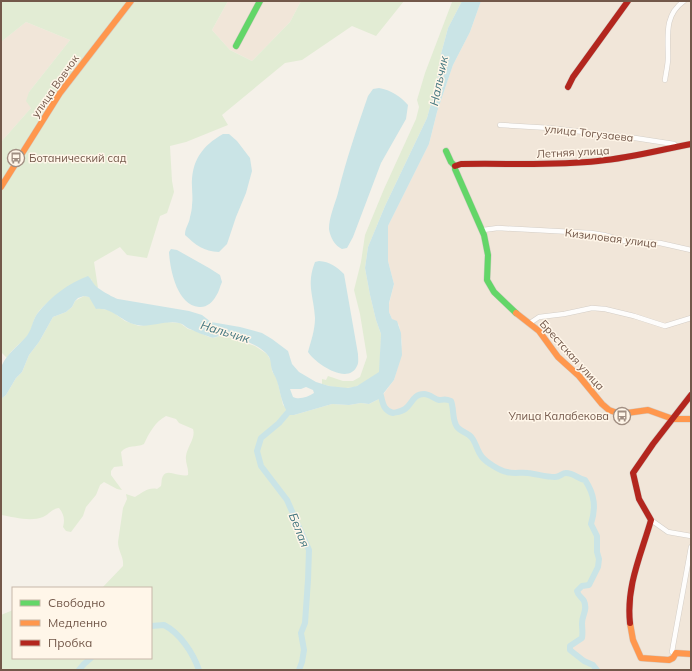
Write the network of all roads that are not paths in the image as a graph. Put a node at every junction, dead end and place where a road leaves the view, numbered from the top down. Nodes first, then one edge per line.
1 (132, 1) edge
2 (260, 1) edge
3 (628, 1) edge
4 (684, 1) edge
5 (236, 46) dead end
6 (665, 80) dead end
7 (568, 87) dead end
8 (500, 125) dead end
9 (691, 144) edge
10 (677, 148) junction
11 (446, 151) dead end
12 (455, 166) junction
13 (1, 187) edge
14 (482, 230) junction
15 (691, 250) edge
16 (691, 318) edge
17 (530, 323) junction
18 (691, 395) edge
19 (672, 419) junction
20 (691, 419) edge
21 (651, 520) junction
22 (691, 536) edge
23 (691, 547) edge
24 (675, 654) junction
25 (691, 654) edge

1 - 13 street, улица Вовчок
2 - 5 street
3 - 7 street
4 - 6 street
8 - 10 street, улица Тогузаева
9 - 10 street, Летняя улица
10 - 12 street, Летняя улица
11 - 12 street, Брестская улица
12 - 14 street, Брестская улица
14 - 15 street, Кизиловая улица
14 - 17 street, Брестская улица
16 - 17 street
17 - 19 street, Брестская улица
18 - 19 street
19 - 20 street
19 - 21 street
21 - 22 street
21 - 24 street
23 - 24 street
24 - 25 street

